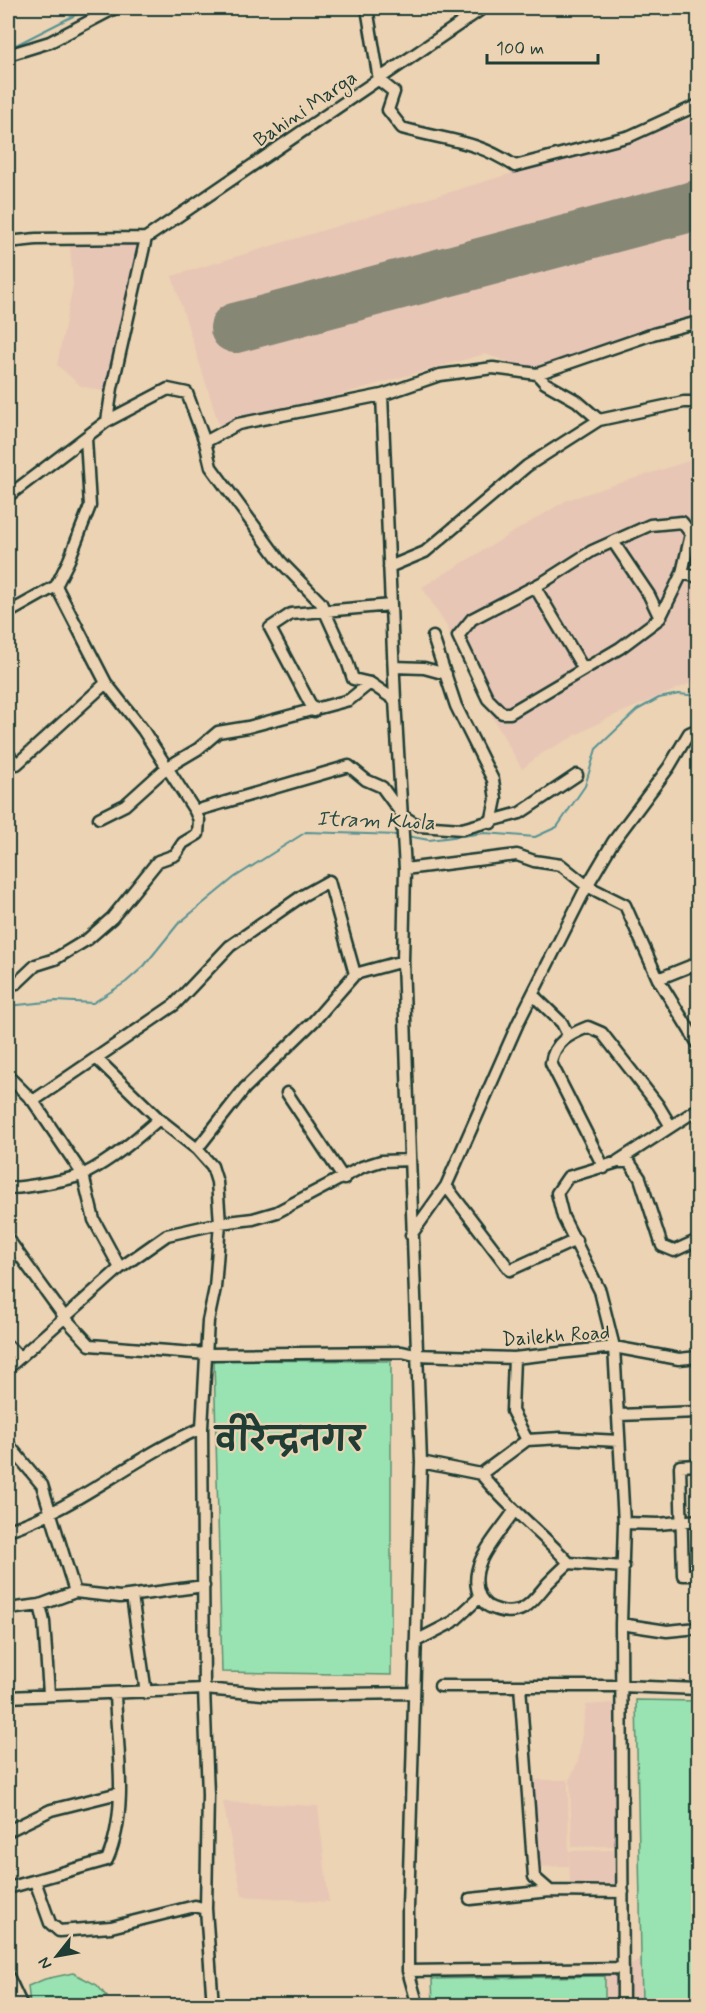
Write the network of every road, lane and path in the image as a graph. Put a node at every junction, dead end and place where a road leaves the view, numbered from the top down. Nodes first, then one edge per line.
1 (116, 8) edge
2 (367, 8) edge
3 (483, 8) edge
4 (8, 55) edge
5 (379, 80) junction
6 (699, 105) edge
7 (146, 238) junction
8 (8, 242) edge
9 (699, 322) edge
10 (537, 374) junction
11 (382, 396) junction
12 (699, 402) edge
13 (599, 420) junction
14 (107, 421) junction
15 (86, 438) junction
16 (205, 442) junction
17 (8, 496) edge
18 (614, 543) junction
19 (389, 567) junction
20 (682, 573) junction
21 (699, 577) edge
22 (57, 586) junction
23 (535, 587) junction
24 (391, 605) junction
25 (325, 611) junction
26 (8, 613) edge
27 (660, 618) junction
28 (433, 638) dead end
29 (394, 667) junction
30 (583, 668) junction
31 (446, 674) junction
32 (106, 683) junction
33 (370, 683) junction
34 (395, 700) junction
35 (314, 711) junction
36 (699, 729) edge
37 (8, 754) edge
38 (166, 768) junction
39 (577, 775) dead end
40 (195, 811) junction
41 (99, 818) dead end
42 (403, 820) junction
43 (491, 823) junction
44 (699, 859) edge
45 (405, 869) junction
46 (699, 870) edge
47 (587, 886) junction
48 (403, 961) junction
49 (699, 963) edge
50 (355, 974) junction
51 (658, 979) junction
52 (8, 985) edge
53 (533, 995) junction
54 (568, 1035) junction
55 (699, 1044) edge
56 (96, 1058) junction
57 (8, 1076) edge
58 (288, 1093) dead end
59 (33, 1101) junction
60 (699, 1109) edge
61 (159, 1119) junction
62 (670, 1125) junction
63 (196, 1149) junction
64 (410, 1160) junction
65 (618, 1162) junction
66 (604, 1168) junction
67 (83, 1174) junction
68 (344, 1179) junction
69 (446, 1186) junction
70 (8, 1188) edge
71 (220, 1222) junction
72 (411, 1235) junction
73 (8, 1239) edge
74 (576, 1240) junction
75 (699, 1240) edge
76 (120, 1268) junction
77 (66, 1319) junction
78 (8, 1346) edge
79 (614, 1347) junction
80 (207, 1354) junction
81 (415, 1355) junction
82 (19, 1357) junction
83 (699, 1357) edge
84 (514, 1358) junction
85 (8, 1368) edge
86 (699, 1412) edge
87 (619, 1415) junction
88 (202, 1428) junction
89 (527, 1440) junction
90 (619, 1441) junction
91 (8, 1444) edge
92 (421, 1462) junction
93 (699, 1465) edge
94 (481, 1474) junction
95 (514, 1511) junction
96 (52, 1514) junction
97 (683, 1520) junction
98 (699, 1520) edge
99 (624, 1523) junction
100 (8, 1530) edge
101 (569, 1563) junction
102 (624, 1567) junction
103 (699, 1575) edge
104 (204, 1586) junction
105 (75, 1592) junction
106 (132, 1596) junction
107 (480, 1597) junction
108 (40, 1605) junction
109 (8, 1609) edge
110 (621, 1624) junction
111 (699, 1628) edge
112 (416, 1641) junction
113 (440, 1686) dead end
114 (520, 1686) junction
115 (622, 1686) junction
116 (204, 1689) junction
117 (699, 1689) edge
118 (146, 1693) junction
119 (412, 1693) junction
120 (49, 1694) junction
121 (114, 1695) junction
122 (8, 1697) edge
123 (119, 1793) junction
124 (8, 1831) edge
125 (35, 1881) junction
126 (8, 1888) edge
127 (550, 1891) junction
128 (623, 1892) junction
129 (470, 1899) dead end
130 (206, 1909) junction
131 (623, 1968) junction
132 (408, 1971) junction
133 (8, 1976) edge
134 (21, 2006) edge
135 (213, 2006) edge
136 (418, 2006) edge
137 (623, 2006) edge

1 - 4 street
2 - 5 street
3 - 5 street, Bahini Marga
5 - 6 street
5 - 7 street, Bahini Marga
7 - 8 street
7 - 14 street
9 - 10 street
10 - 11 street
10 - 13 street
11 - 16 street
11 - 19 street
12 - 13 street
13 - 19 street
14 - 15 street
14 - 16 street
15 - 17 street
15 - 22 street
16 - 25 street
18 - 20 street
18 - 23 street
18 - 27 street
19 - 24 street
20 - 21 street
20 - 27 street
22 - 26 street
22 - 32 street
23 - 30 street
23 - 30 street
24 - 25 street
24 - 29 street
25 - 33 street
25 - 35 street
27 - 30 street
28 - 31 street
29 - 31 street
29 - 34 street
31 - 43 street
32 - 37 street
32 - 38 street
33 - 34 street
33 - 35 street
34 - 42 street
35 - 38 street
36 - 47 street
38 - 40 street
38 - 41 street
39 - 43 street
40 - 42 street
40 - 52 street
42 - 43 street
42 - 45 street
44 - 46 street
45 - 47 street
45 - 48 street
47 - 51 street
47 - 53 street
48 - 50 street
48 - 64 street
49 - 51 street
50 - 56 street
50 - 63 street
51 - 55 street
53 - 54 street
53 - 69 street
54 - 62 street
54 - 66 street
56 - 59 street
56 - 61 street
57 - 59 street
58 - 68 street
59 - 67 street
60 - 62 street
61 - 63 street
61 - 67 street
62 - 65 street
63 - 71 street
64 - 68 street
64 - 72 street
65 - 66 street
65 - 75 street
66 - 74 street
67 - 70 street
67 - 76 street
68 - 71 street
69 - 72 street
69 - 74 street
71 - 76 street
71 - 80 street
72 - 81 street
73 - 77 street, Dailekh Road
74 - 79 street
76 - 77 street
77 - 80 street, Dailekh Road
77 - 82 street
78 - 82 street
79 - 83 street, Dailekh Road
79 - 84 street, Dailekh Road
79 - 87 street
80 - 81 street, Dailekh Road
80 - 88 street
81 - 84 street, Dailekh Road
81 - 92 street
82 - 85 street
84 - 89 street
86 - 87 street
87 - 90 street
88 - 96 street
88 - 104 street
89 - 90 street
89 - 94 street
90 - 99 street
91 - 96 street
92 - 94 street
92 - 112 street
93 - 97 street
94 - 95 street
95 - 101 street
95 - 107 street
96 - 100 street
96 - 105 street
97 - 98 street
97 - 99 street
97 - 103 street
99 - 102 street
101 - 102 street
101 - 107 street
102 - 110 street
104 - 106 street
104 - 116 street
105 - 106 street
105 - 108 street
106 - 118 street
107 - 112 street
108 - 109 street
108 - 120 street
110 - 111 street
110 - 115 street
112 - 119 street
113 - 114 street
114 - 115 street
114 - 127 street
115 - 117 street
115 - 128 street
116 - 118 street
116 - 119 street
116 - 130 street
118 - 121 street
119 - 132 street
120 - 121 street
120 - 122 street
121 - 123 street
123 - 124 street
123 - 125 street
125 - 126 street
125 - 130 street
127 - 128 street
127 - 129 street
128 - 131 street
130 - 135 street
131 - 132 street
131 - 137 street
132 - 136 street
133 - 134 street

